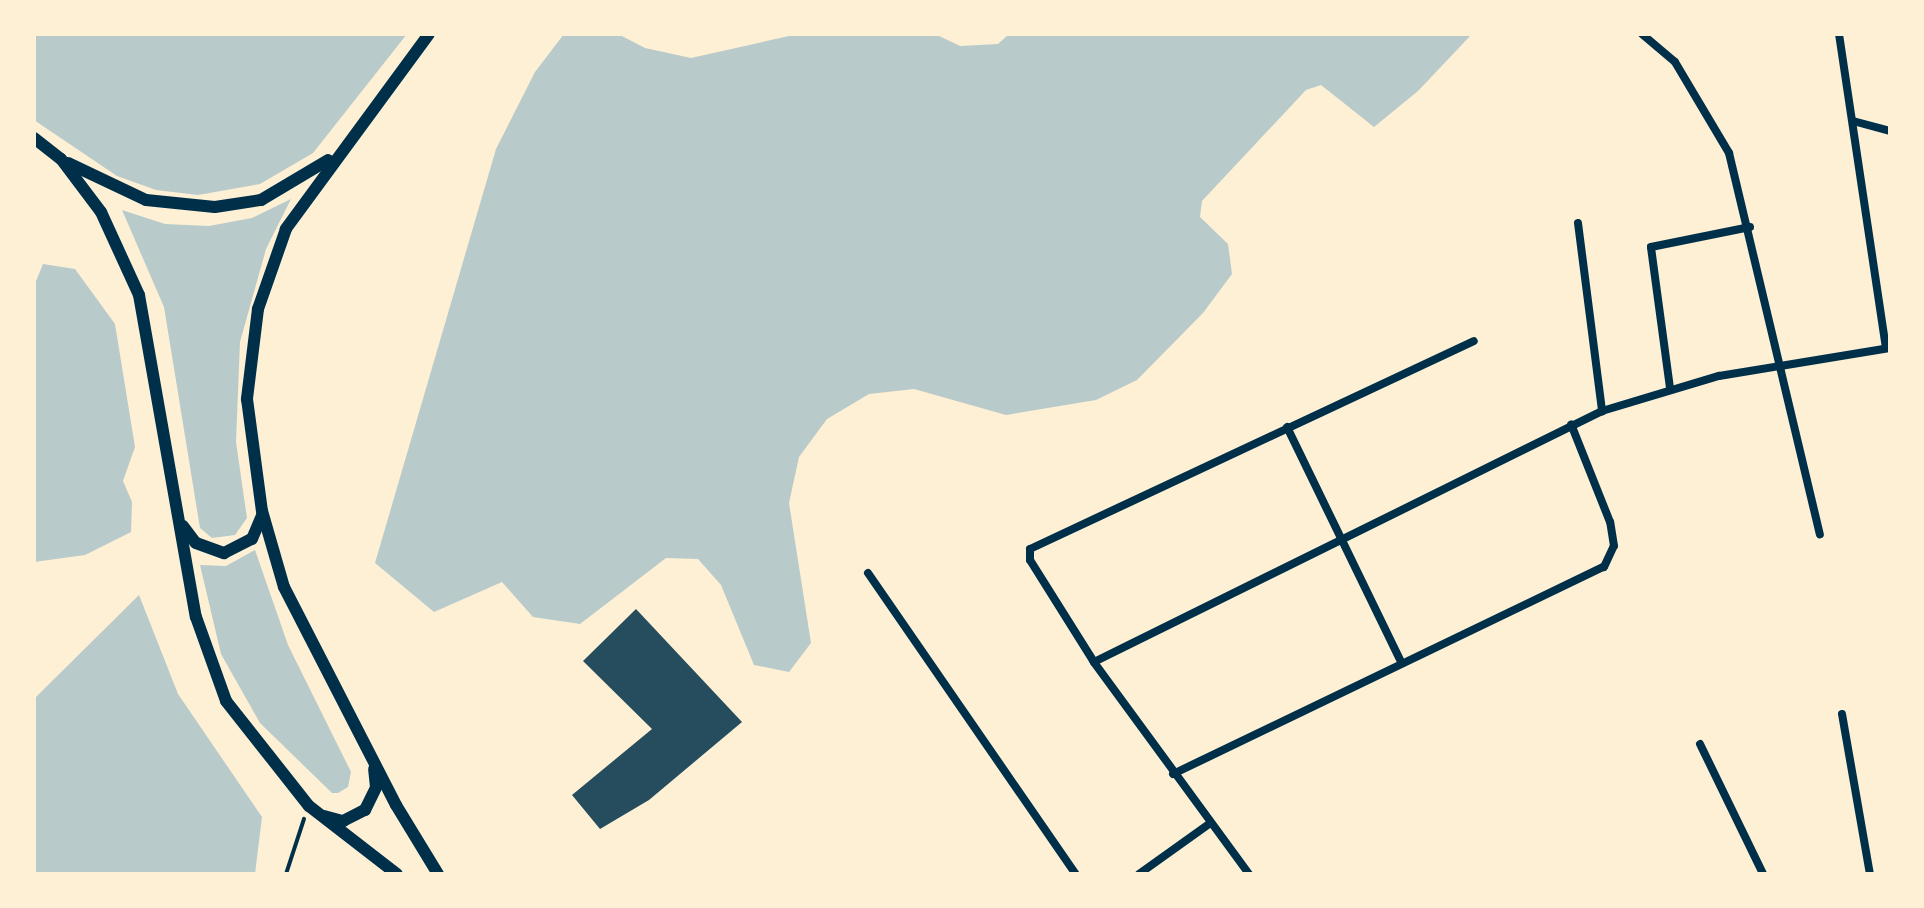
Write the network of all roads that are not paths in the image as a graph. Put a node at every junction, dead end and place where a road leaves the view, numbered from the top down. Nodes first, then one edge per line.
1 (429, 34) edge
2 (1642, 34) edge
3 (1839, 34) edge
4 (1853, 121) junction
5 (1890, 131) edge
6 (34, 138) edge
7 (340, 151) junction
8 (61, 159) junction
9 (1578, 223) dead end
10 (1750, 227) junction
11 (1474, 341) dead end
12 (1888, 347) edge
13 (1778, 365) junction
14 (1670, 388) junction
15 (1602, 411) junction
16 (1571, 424) junction
17 (1287, 427) junction
18 (262, 511) junction
19 (178, 516) junction
20 (1820, 534) dead end
21 (1340, 537) junction
22 (868, 573) dead end
23 (1094, 662) junction
24 (1401, 662) junction
25 (1842, 714) dead end
26 (1700, 744) dead end
27 (372, 758) junction
28 (1173, 774) junction
29 (309, 806) junction
30 (1209, 824) junction
31 (397, 874) edge
32 (438, 874) edge
33 (1076, 874) edge
34 (1139, 874) edge
35 (1249, 874) edge
36 (1763, 874) edge
37 (1870, 874) edge

1 - 7 main road
2 - 10 street
3 - 4 street
4 - 5 street
4 - 12 street
6 - 8 main road
7 - 8 main road
7 - 18 main road
8 - 19 main road
9 - 15 street
10 - 13 street
10 - 14 street
11 - 17 street
12 - 13 street
13 - 14 street
13 - 20 street
14 - 15 street
15 - 16 street
16 - 21 street
16 - 24 street
17 - 21 street
17 - 23 street
18 - 19 main road
18 - 27 main road
19 - 29 main road
21 - 23 street
21 - 24 street
22 - 33 street
23 - 28 street
24 - 28 street
25 - 37 street
26 - 36 street
27 - 29 main road
27 - 32 main road
28 - 30 street
29 - 31 main road
30 - 34 street
30 - 35 street

